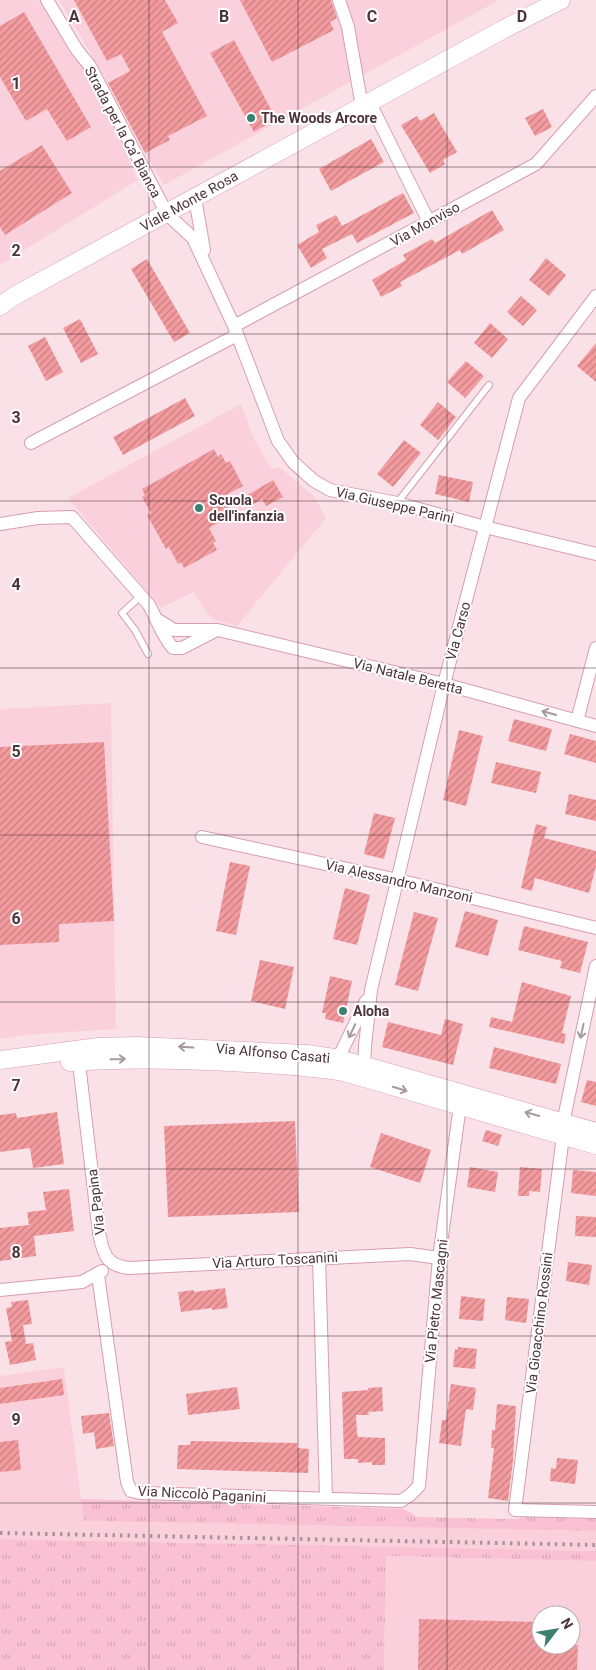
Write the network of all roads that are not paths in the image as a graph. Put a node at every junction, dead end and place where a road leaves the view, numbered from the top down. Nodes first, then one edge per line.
1 (48, 0) edge
2 (340, 0) edge
3 (561, 0) edge
4 (596, 96) edge
5 (366, 105) junction
6 (195, 198) junction
7 (167, 214) junction
8 (429, 222) junction
9 (208, 268) junction
10 (8, 296) edge
11 (596, 296) edge
12 (0, 306) edge
13 (236, 331) junction
14 (489, 385) dead end
15 (31, 443) dead end
16 (397, 503) junction
17 (0, 524) edge
18 (485, 527) junction
19 (596, 554) edge
20 (141, 596) junction
21 (158, 620) junction
22 (218, 630) junction
23 (596, 648) edge
24 (148, 654) dead end
25 (444, 684) junction
26 (577, 721) junction
27 (596, 726) edge
28 (202, 838) dead end
29 (398, 880) junction
30 (596, 928) edge
31 (596, 966) edge
32 (371, 990) junction
33 (78, 1056) junction
34 (0, 1060) edge
35 (336, 1065) junction
36 (0, 1072) edge
37 (364, 1072) junction
38 (460, 1100) junction
39 (563, 1130) junction
40 (596, 1132) edge
41 (596, 1145) edge
42 (319, 1258) junction
43 (439, 1258) junction
44 (112, 1264) junction
45 (98, 1275) junction
46 (0, 1290) edge
47 (326, 1498) junction
48 (401, 1501) joint
49 (596, 1512) edge

1 - 7 street, Strada per la Ca' Bianca
2 - 5 street
3 - 5 main road, Viale Monte Rosa
4 - 8 street, Via Monviso
5 - 6 main road, Viale Monte Rosa
5 - 8 street
6 - 7 main road, Viale Monte Rosa
6 - 9 street, Via Giuseppe Parini
7 - 9 street, Via Giuseppe Parini
7 - 10 main road, Viale Monte Rosa
8 - 13 street, Via Monviso
9 - 13 street, Via Giuseppe Parini
10 - 12 main road, Viale Monte Rosa
11 - 18 street, Via Carso
13 - 15 street, Via Monviso
13 - 16 street, Via Giuseppe Parini
14 - 16 lane
16 - 18 street, Via Giuseppe Parini
17 - 20 street
18 - 19 street, Via Giuseppe Parini
18 - 25 street, Via Carso
20 - 21 street
20 - 24 lane
21 - 22 street, Via Natale Beretta
21 - 22 street
22 - 25 street, Via Natale Beretta
23 - 26 street
26 -> 25 street, Via Natale Beretta
25 - 29 street, Via Carso
26 - 27 street, Via Natale Beretta
28 - 29 street, Via Alessandro Manzoni
29 - 30 street, Via Alessandro Manzoni
29 - 32 street, Via Carso
31 -> 39 street, Via Gioacchino Rossini
32 -> 35 street, Via Carso
32 - 37 street, Via Carso
33 - 34 main road, Via Alfonso Casati
33 - 35 main road, Via Alfonso Casati
33 - 36 main road, Via Alfonso Casati
33 - 44 street, Via Papina
35 - 37 main road, Via Alfonso Casati
37 - 38 main road, Via Alfonso Casati
38 - 39 main road, Via Alfonso Casati
38 - 43 street, Via Pietro Mascagni
39 - 40 main road, Via Alfonso Casati
39 - 41 main road, Via Alfonso Casati
39 - 49 street, Via Gioacchino Rossini
42 - 43 street, Via Arturo Toscanini
42 - 44 street, Via Arturo Toscanini
42 - 47 street
43 - 48 street, Via Pietro Mascagni
44 - 45 street
45 - 46 street
45 - 47 street, Via Niccolò Paganini
47 - 48 street, Via Niccolò Paganini

